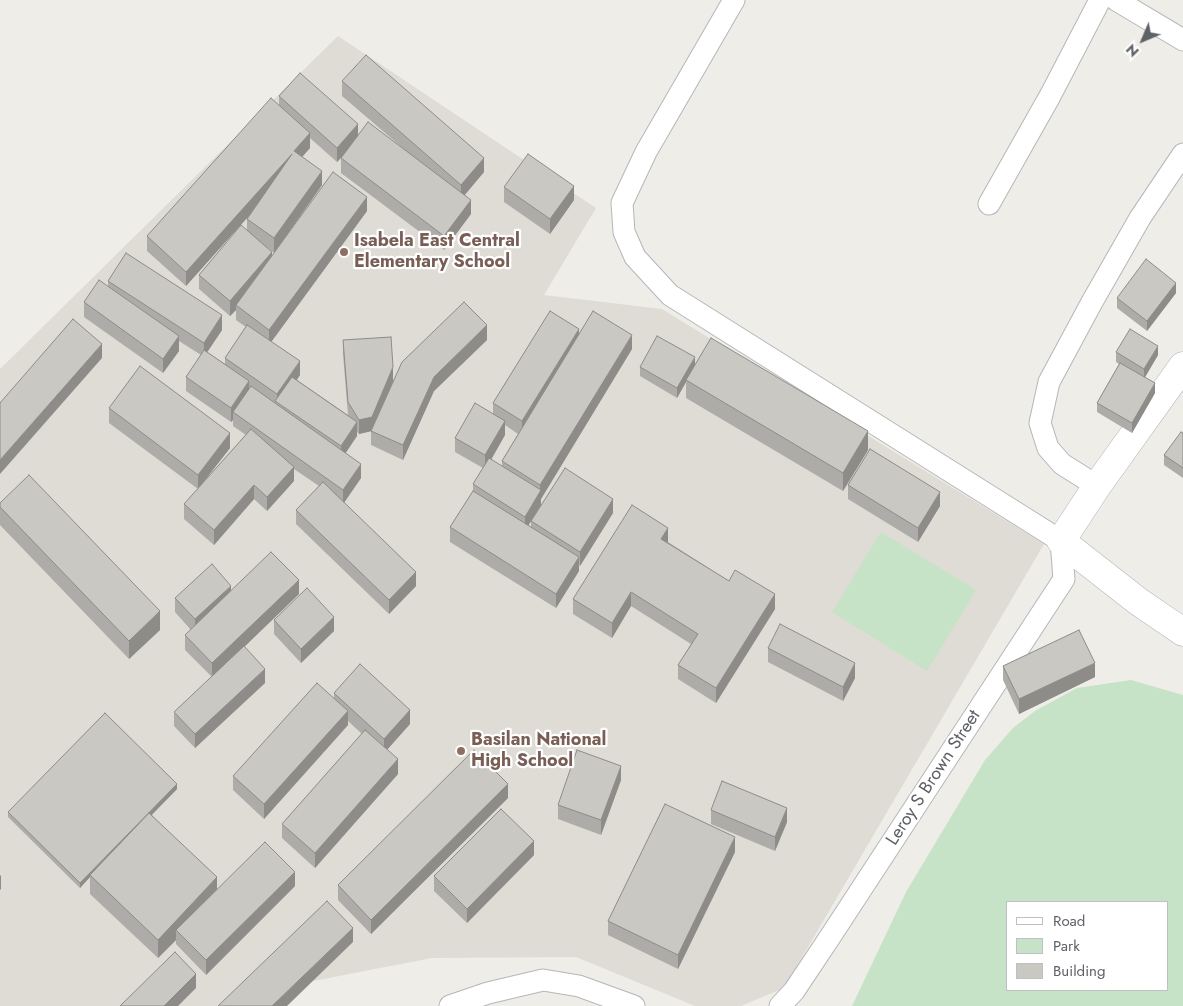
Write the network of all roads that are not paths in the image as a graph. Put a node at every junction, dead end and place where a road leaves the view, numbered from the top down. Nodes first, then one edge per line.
1 (734, 0) edge
2 (1100, 0) edge
3 (1116, 0) edge
4 (1183, 40) edge
5 (1183, 154) edge
6 (990, 204) dead end
7 (1183, 366) edge
8 (1097, 486) junction
9 (1060, 541) junction
10 (1183, 632) edge
11 (450, 1006) edge
12 (634, 1006) edge
13 (780, 1006) edge

1 - 9 street
2 - 6 street
3 - 4 street
5 - 8 street
7 - 8 street
8 - 9 street
9 - 10 street
9 - 13 street, Leroy S Brown Street
11 - 12 street

